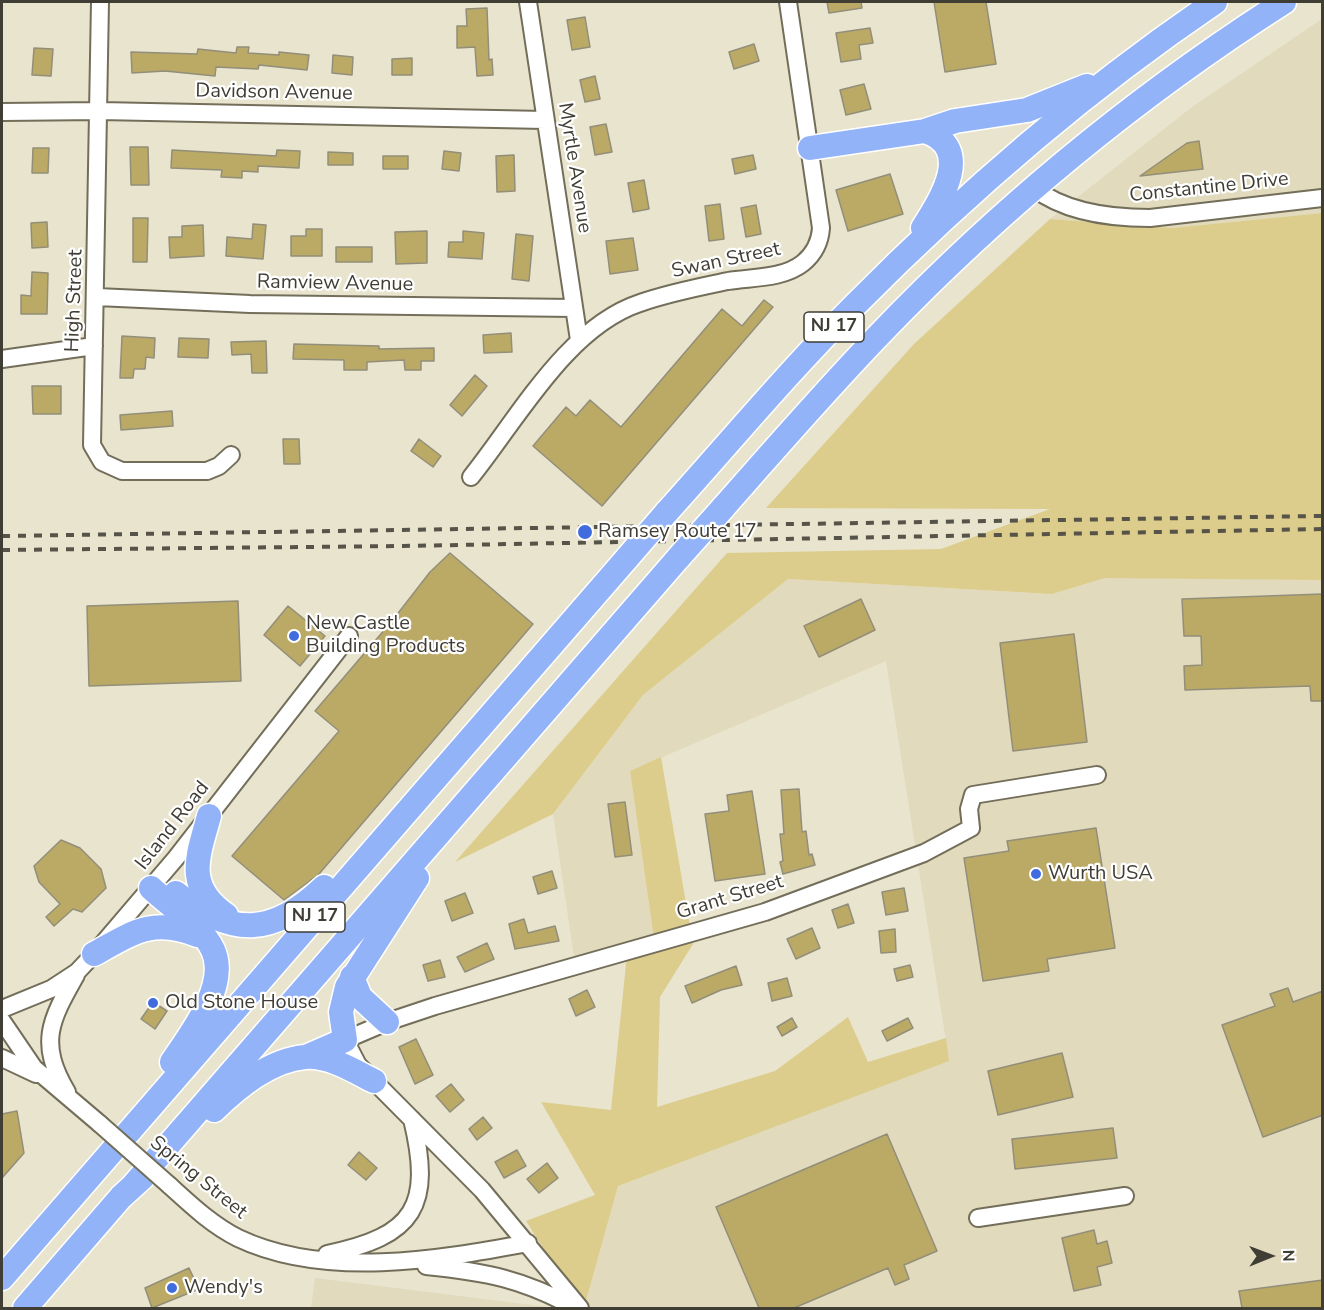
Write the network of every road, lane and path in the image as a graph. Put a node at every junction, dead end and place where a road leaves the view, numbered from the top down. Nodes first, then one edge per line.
1 (100, 2) edge
2 (528, 2) edge
3 (788, 2) edge
4 (1215, 2) edge
5 (1284, 2) edge
6 (1120, 70) junction
7 (100, 111) junction
8 (2, 112) edge
9 (545, 120) junction
10 (925, 131) junction
11 (810, 148) junction
12 (1035, 188) junction
13 (1323, 198) edge
14 (906, 256) junction
15 (96, 297) junction
16 (574, 308) junction
17 (579, 340) junction
18 (94, 346) junction
19 (2, 359) edge
20 (231, 455) dead end
21 (471, 477) dead end
22 (349, 636) dead end
23 (1097, 775) dead end
24 (487, 778) junction
25 (424, 792) junction
26 (209, 816) junction
27 (155, 883) junction
28 (240, 924) junction
29 (205, 939) junction
30 (94, 954) junction
31 (77, 972) junction
32 (352, 976) junction
33 (2, 1009) edge
34 (2, 1021) edge
35 (387, 1022) junction
36 (345, 1040) junction
37 (305, 1057) junction
38 (2, 1058) edge
39 (45, 1078) junction
40 (375, 1081) junction
41 (72, 1100) junction
42 (412, 1118) junction
43 (102, 1162) junction
44 (131, 1188) junction
45 (1125, 1196) dead end
46 (978, 1218) dead end
47 (528, 1243) junction
48 (307, 1258) junction
49 (381, 1261) junction
50 (2, 1278) edge
51 (25, 1308) edge
52 (579, 1308) edge

1 - 7 street, High Street
2 - 9 street, Myrtle Avenue
3 - 11 street, Swan Street
4 - 6 highway, NJ 17
5 - 12 highway, NJ 17
6 - 10 highway
6 - 14 highway, NJ 17
7 - 8 street, Davidson Avenue
7 - 9 street, Davidson Avenue
7 - 15 street, High Street
9 - 16 street, Myrtle Avenue
10 - 11 highway
10 - 14 highway
11 - 17 street, Swan Street
12 - 13 street, Constantine Drive
12 - 24 highway, NJ 17, bridge
14 - 25 highway, NJ 17, bridge
15 - 16 street, Ramview Avenue
15 - 18 street, High Street
16 - 17 street, Myrtle Avenue
17 - 21 street, Swan Street
18 - 19 street
18 - 20 street, High Street
22 - 26 street, Island Road
23 - 35 street, Grant Street
24 - 32 highway
24 - 44 highway, NJ 17
25 - 28 highway
25 - 43 highway, NJ 17
26 - 27 street, Island Road
26 - 28 highway
27 - 28 highway
27 - 29 highway
27 - 30 street, Island Road
29 - 30 highway
29 - 43 highway
30 - 31 street, Island Road
31 - 33 street, Island Road
31 - 41 street
32 - 35 highway
32 - 36 highway
34 - 39 street, Spring Street
35 - 36 street, Grant Street
36 - 37 highway
36 - 40 street
37 - 40 highway
37 - 44 highway
38 - 39 street
39 - 41 street, Spring Street
40 - 42 street
41 - 48 street, Spring Street, bridge
42 - 47 street
42 - 48 street
43 - 50 highway, NJ 17
44 - 51 highway, NJ 17
45 - 46 street
47 - 49 street, Spring Street
47 - 52 street
48 - 49 street, Spring Street
49 - 52 street

